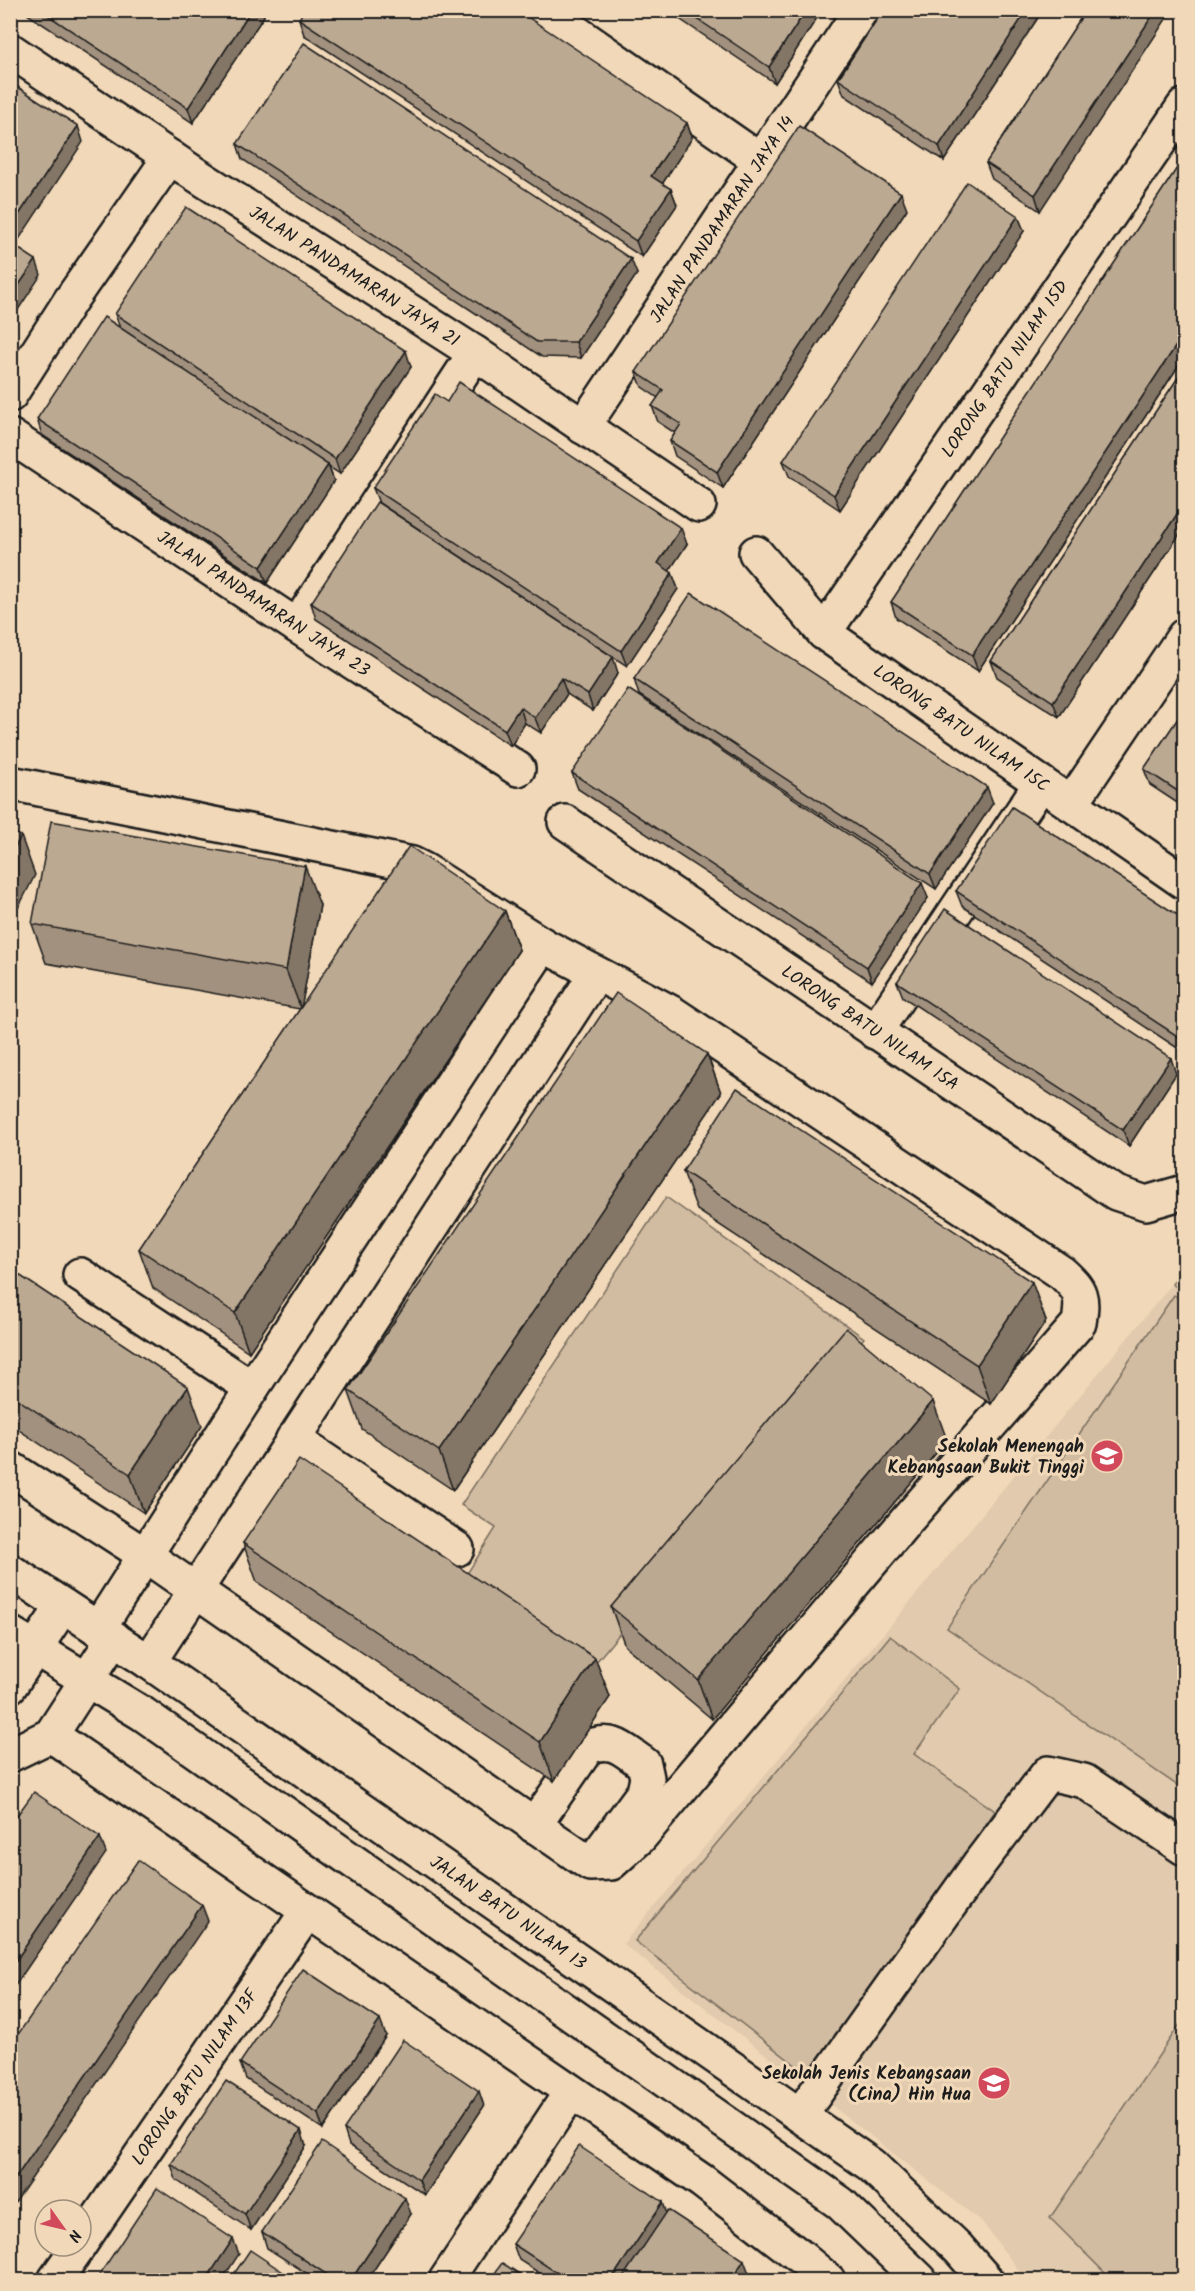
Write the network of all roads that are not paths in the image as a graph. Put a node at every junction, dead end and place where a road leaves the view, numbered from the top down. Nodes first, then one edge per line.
1 (544, 10) edge
2 (861, 10) edge
3 (10, 50) edge
4 (1185, 106) edge
5 (170, 157) junction
6 (761, 161) junction
7 (475, 353) junction
8 (10, 395) edge
9 (583, 427) junction
10 (10, 436) edge
11 (699, 505) dead end
12 (756, 553) dead end
13 (297, 626) junction
14 (824, 633) junction
15 (1185, 636) edge
16 (518, 769) dead end
17 (10, 783) edge
18 (1041, 783) junction
19 (1071, 804) junction
20 (565, 822) dead end
21 (1185, 882) edge
22 (543, 945) junction
23 (596, 974) junction
24 (875, 1032) junction
25 (1185, 1192) edge
26 (80, 1275) dead end
27 (252, 1388) junction
28 (293, 1439) junction
29 (10, 1468) edge
30 (458, 1549) dead end
31 (145, 1555) junction
32 (10, 1571) edge
33 (195, 1589) junction
34 (63, 1606) junction
35 (106, 1634) junction
36 (23, 1641) edge
37 (149, 1662) junction
38 (88, 1681) junction
39 (10, 1686) edge
40 (51, 1735) junction
41 (10, 1755) edge
42 (534, 1826) junction
43 (1185, 1848) edge
44 (590, 1864) junction
45 (307, 1912) junction
46 (571, 2092) junction
47 (800, 2115) junction
48 (93, 2225) edge
49 (70, 2258) edge
50 (55, 2280) edge
51 (446, 2280) edge
52 (828, 2280) edge
53 (920, 2280) edge
54 (986, 2280) edge

1 - 6 street
2 - 6 street, JALAN PANDAMARAN JAYA 14
3 - 5 street, JALAN PANDAMARAN JAYA 21
4 - 14 street, LORONG BATU NILAM 15D
5 - 7 street, JALAN PANDAMARAN JAYA 21
5 - 8 street
6 - 9 street, JALAN PANDAMARAN JAYA 14
7 - 9 street, JALAN PANDAMARAN JAYA 21
7 - 13 street
9 - 11 street, JALAN PANDAMARAN JAYA 21
10 - 13 street, JALAN PANDAMARAN JAYA 23
12 - 14 street, LORONG BATU NILAM 15C
13 - 16 street, JALAN PANDAMARAN JAYA 23
14 - 18 street, LORONG BATU NILAM 15C
15 - 19 street
17 - 22 street
18 - 19 street, LORONG BATU NILAM 15C
18 - 24 street
19 - 21 street, LORONG BATU NILAM 15C
20 - 24 street, LORONG BATU NILAM 15A
22 - 23 street
22 - 27 street
23 - 28 street
23 - 44 street
24 - 25 street, LORONG BATU NILAM 15A
26 - 27 street
27 - 31 street
28 - 30 street
28 - 33 street
29 - 31 street
31 - 33 street
31 - 35 street
32 - 34 street, JALAN BATU NILAM 13
33 - 37 street
33 - 42 street
34 - 35 street, JALAN BATU NILAM 13
34 - 36 street
35 - 37 street, JALAN BATU NILAM 13
35 - 38 street
36 - 38 street
36 - 39 street
37 - 47 street, JALAN BATU NILAM 13
38 - 40 street
38 - 53 street
40 - 41 street
40 - 45 street
42 - 44 street
42 - 44 street
43 - 47 street
45 - 46 street
45 - 48 street, LORONG BATU NILAM 13F
46 - 51 street
46 - 52 street
47 - 54 street, JALAN BATU NILAM 13
49 - 50 street, LORONG BATU NILAM 13F

